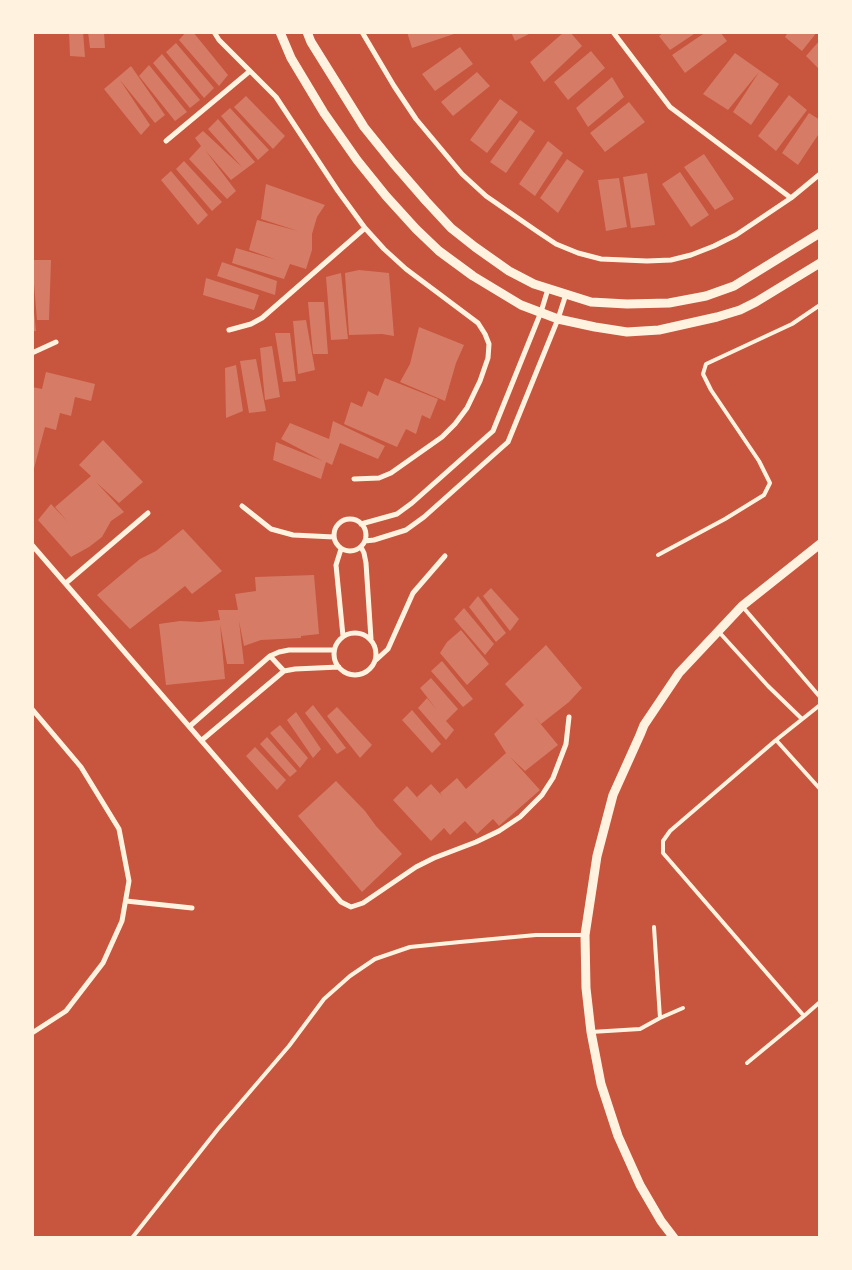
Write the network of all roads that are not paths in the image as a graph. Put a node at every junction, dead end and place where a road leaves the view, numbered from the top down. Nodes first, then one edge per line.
1 (214, 32) edge
2 (280, 32) edge
3 (307, 32) edge
4 (362, 32) edge
5 (613, 32) edge
6 (250, 71) junction
7 (166, 141) dead end
8 (820, 174) edge
9 (791, 198) junction
10 (365, 228) junction
11 (820, 233) edge
12 (820, 263) edge
13 (548, 289) junction
14 (566, 294) junction
15 (820, 305) edge
16 (541, 312) junction
17 (558, 319) junction
18 (229, 330) dead end
19 (56, 342) dead end
20 (32, 353) edge
21 (354, 479) dead end
22 (242, 506) dead end
23 (148, 513) dead end
24 (361, 524) junction
25 (334, 538) junction
26 (365, 541) junction
27 (820, 544) edge
28 (32, 545) edge
29 (360, 547) junction
30 (341, 549) junction
31 (658, 555) dead end
32 (445, 556) dead end
33 (66, 583) junction
34 (742, 606) junction
35 (718, 631) junction
36 (343, 636) junction
37 (371, 639) junction
38 (334, 650) junction
39 (270, 656) junction
40 (375, 662) junction
41 (339, 667) junction
42 (284, 671) junction
43 (820, 697) edge
44 (820, 705) edge
45 (32, 709) edge
46 (569, 717) dead end
47 (802, 720) junction
48 (190, 726) junction
49 (202, 740) junction
50 (776, 740) junction
51 (820, 789) edge
52 (126, 901) junction
53 (192, 908) dead end
54 (654, 927) dead end
55 (585, 935) junction
56 (820, 1002) edge
57 (683, 1008) dead end
58 (804, 1016) junction
59 (660, 1018) junction
60 (591, 1032) junction
61 (32, 1033) edge
62 (747, 1063) dead end
63 (132, 1238) edge
64 (674, 1238) edge

1 - 6 street
2 - 16 street
3 - 13 street
4 - 9 street
5 - 9 street
6 - 7 street
6 - 10 street
8 - 9 street
10 - 18 street
10 - 21 street
11 - 14 street
12 - 17 street
13 - 14 street
13 - 16 street
14 - 17 street
15 - 31 lane
16 - 17 street
16 - 24 street
17 - 26 street
19 - 20 street
22 - 25 street
23 - 33 street
24 - 25 street
24 - 26 street
25 - 30 street
26 - 29 street
27 - 34 street
28 - 33 street
29 - 30 street
29 - 37 street
30 - 36 street
32 - 40 street
33 - 48 street
34 - 35 street
34 - 43 lane
35 - 47 lane
35 - 55 street
36 - 37 street
36 - 38 street
37 - 40 street
38 - 39 street
38 - 41 street
39 - 42 street
39 - 48 street
40 - 41 street
41 - 42 street
42 - 49 street
44 - 47 lane
45 - 52 street
46 - 49 street
47 - 50 lane
48 - 49 street
50 - 51 lane
50 - 58 lane
52 - 53 street
52 - 61 street
54 - 59 lane
55 - 60 street
55 - 63 lane
56 - 58 lane
57 - 59 lane
58 - 62 lane
59 - 60 lane
60 - 64 street

